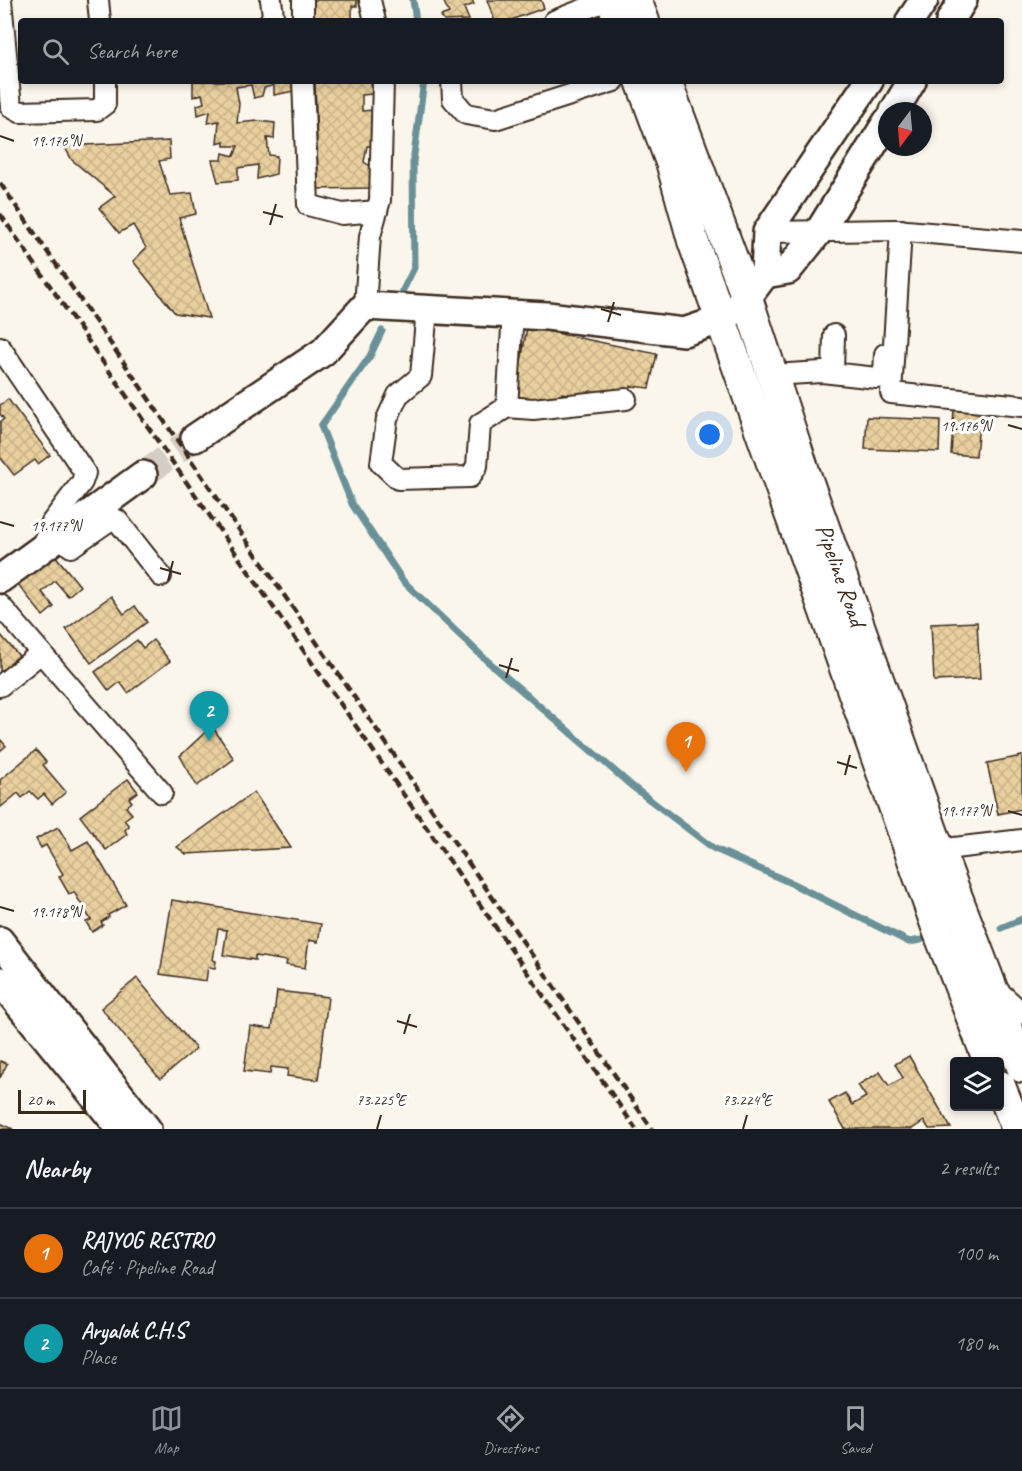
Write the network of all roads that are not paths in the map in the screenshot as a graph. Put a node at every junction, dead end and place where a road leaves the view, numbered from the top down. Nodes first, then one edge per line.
1 (1, 0) edge
2 (98, 0) edge
3 (271, 0) edge
4 (303, 0) edge
5 (370, 0) edge
6 (610, 0) edge
7 (636, 0) edge
8 (924, 0) edge
9 (963, 0) edge
10 (100, 18) edge
11 (272, 18) edge
12 (303, 18) edge
13 (374, 18) edge
14 (562, 18) edge
15 (618, 18) edge
16 (643, 18) edge
17 (912, 18) edge
18 (952, 18) edge
19 (105, 84) edge
20 (303, 84) edge
21 (383, 84) edge
22 (452, 84) edge
23 (605, 84) edge
24 (642, 84) edge
25 (667, 84) edge
26 (867, 84) edge
27 (910, 84) edge
28 (899, 102) edge
29 (878, 137) edge
30 (377, 211) junction
31 (820, 230) junction
32 (898, 230) junction
33 (767, 232) junction
34 (1022, 241) edge
35 (765, 274) junction
36 (747, 298) junction
37 (365, 306) junction
38 (427, 309) junction
39 (513, 314) junction
40 (723, 319) junction
41 (834, 335) dead end
42 (0, 347) edge
43 (833, 373) junction
44 (772, 375) junction
45 (626, 399) dead end
46 (1022, 406) edge
47 (507, 407) junction
48 (195, 438) tunnel mouth
49 (143, 475) tunnel mouth
50 (49, 543) junction
51 (161, 576) dead end
52 (0, 579) edge
53 (0, 604) edge
54 (41, 653) junction
55 (0, 686) edge
56 (162, 793) dead end
57 (1022, 840) edge
58 (926, 851) junction
59 (0, 941) edge
60 (0, 981) edge
61 (992, 986) junction
62 (1022, 1013) edge
63 (987, 1057) edge
64 (1022, 1067) edge
65 (1004, 1098) edge
66 (121, 1129) edge
67 (147, 1129) edge
68 (1017, 1129) edge

1 - 19 street
2 - 10 street
3 - 11 street
4 - 12 street
5 - 13 street
6 - 14 street
6 - 15 main road
7 - 16 main road
8 - 17 street
9 - 18 street
20 - 30 street
21 - 30 street
22 - 23 street
24 - 40 main road, Pipeline Road
25 - 36 main road, Pipeline Road
26 - 33 street
27 - 28 street
29 - 31 street
30 - 37 street
31 - 32 street
31 - 33 street
31 - 35 street
32 - 34 street
32 - 43 street
32 - 46 street
33 - 35 street
35 - 36 street
36 - 40 street
36 - 44 main road, Pipeline Road
37 - 38 street
37 - 48 street
38 - 39 street
38 - 47 street
39 - 40 street
39 - 47 street
40 - 58 main road, Pipeline Road
41 - 43 street
42 - 50 street
43 - 44 street
44 - 58 main road, Pipeline Road
45 - 47 street
49 - 50 street
50 - 51 street
50 - 52 street
53 - 54 street
54 - 55 street
54 - 56 street
57 - 58 street
58 - 61 main road, Pipeline Road
58 - 63 main road, Pipeline Road
59 - 67 street
60 - 66 street
61 - 62 street
61 - 64 main road, Pipeline Road
65 - 68 main road

